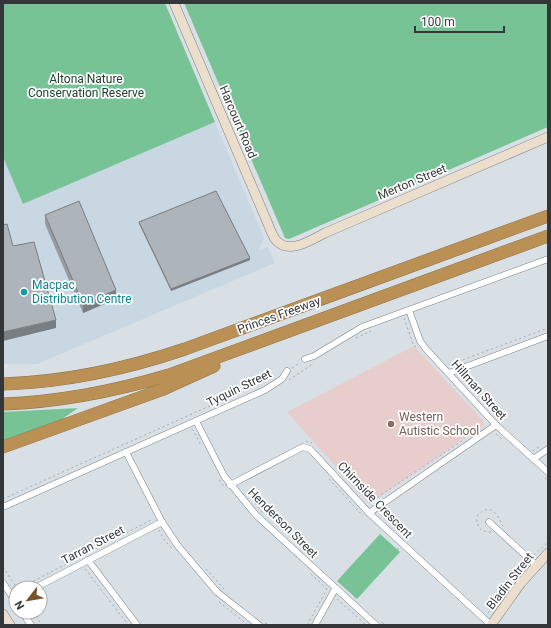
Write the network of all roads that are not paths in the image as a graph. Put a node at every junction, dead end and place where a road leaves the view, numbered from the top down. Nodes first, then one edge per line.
1 (174, 3) edge
2 (548, 137) edge
3 (548, 216) edge
4 (548, 236) edge
5 (285, 246) joint
6 (548, 259) edge
7 (408, 310) junction
8 (548, 336) edge
9 (263, 341) junction
10 (305, 359) road end
11 (287, 371) road end
12 (451, 372) junction
13 (3, 384) edge
14 (3, 404) edge
15 (196, 421) junction
16 (496, 425) junction
17 (3, 447) edge
18 (548, 449) edge
19 (126, 452) junction
20 (532, 459) junction
21 (548, 472) edge
22 (230, 485) junction
23 (3, 507) edge
24 (367, 515) junction
25 (162, 522) junction
26 (489, 522) dead end
27 (548, 553) edge
28 (88, 560) junction
29 (536, 565) junction
30 (48, 581) edge
31 (335, 589) junction
32 (3, 614) edge
33 (379, 624) edge
34 (10, 625) edge
35 (137, 625) edge
36 (258, 625) edge
37 (315, 625) edge
38 (491, 625) edge

1 - 5 street, Harcourt Road
2 - 5 street, Merton Street
3 - 13 highway, Princes Freeway
4 - 9 highway, Princes Freeway
6 - 7 street
7 - 10 street
7 - 12 street, Hillman Street
8 - 12 street
9 - 14 highway, Princes Freeway
9 - 17 highway
11 - 15 street, Tyquin Street
12 - 16 street, Hillman Street
15 - 19 street, Tyquin Street
15 - 22 street, Henderson Street
16 - 20 street, Hillman Street
16 - 24 street
18 - 20 street
19 - 23 street, Tyquin Street
19 - 25 street
20 - 21 street, Hillman Street
22 - 24 street, Chirnside Crescent
22 - 31 street, Henderson Street
24 - 38 street, Chirnside Crescent
25 - 28 street, Tarran Street
25 - 36 street
26 - 29 street
27 - 29 street, Bladin Street
28 - 30 street, Tarran Street
28 - 35 street
29 - 38 street, Bladin Street
31 - 33 street, Henderson Street
31 - 37 street
32 - 34 street

